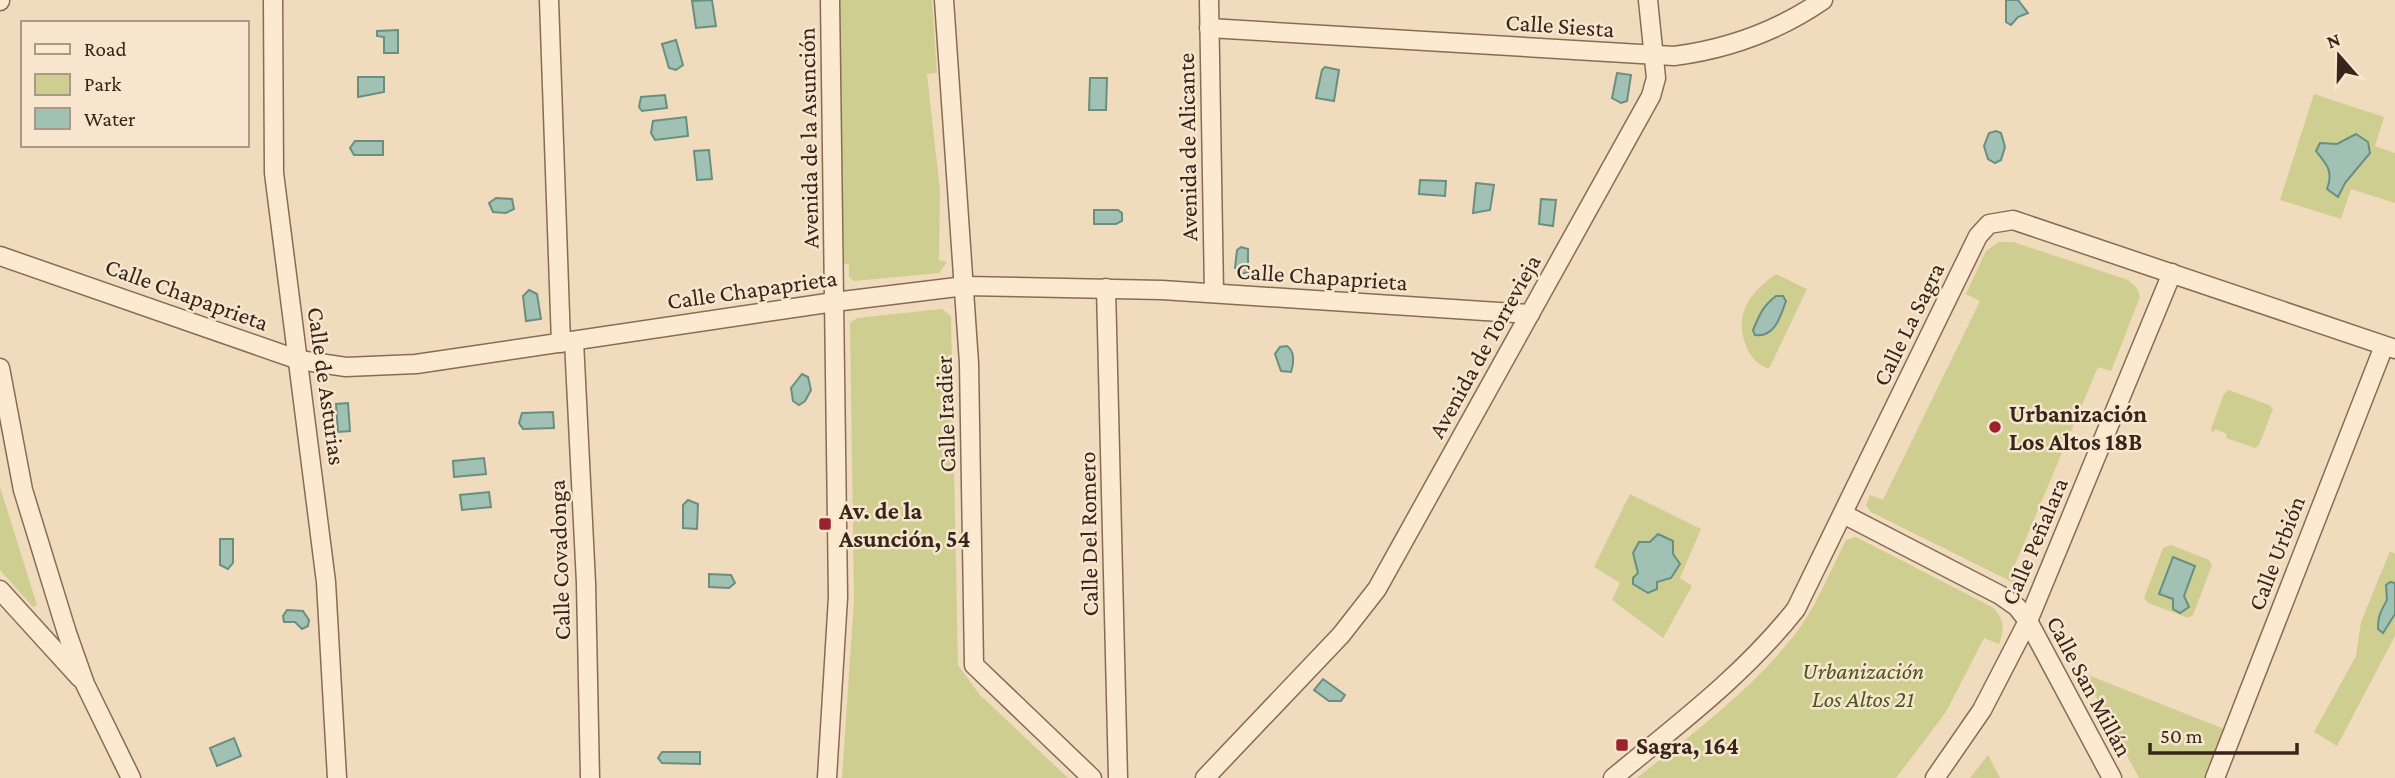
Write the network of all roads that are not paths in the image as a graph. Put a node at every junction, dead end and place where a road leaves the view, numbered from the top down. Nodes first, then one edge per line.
1 (274, 0) edge
2 (549, 0) edge
3 (830, 0) edge
4 (944, 0) edge
5 (1209, 0) edge
6 (1648, 0) edge
7 (1823, 0) edge
8 (1209, 27) junction
9 (1655, 56) junction
10 (0, 256) edge
11 (2172, 273) junction
12 (964, 286) junction
13 (1106, 288) junction
14 (1214, 293) junction
15 (834, 302) junction
16 (1530, 314) junction
17 (567, 342) junction
18 (2389, 348) edge
19 (299, 360) junction
20 (0, 368) edge
21 (1843, 514) junction
22 (0, 590) edge
23 (2028, 621) junction
24 (85, 684) junction
25 (131, 778) edge
26 (337, 778) edge
27 (590, 778) edge
28 (827, 778) edge
29 (1092, 778) edge
30 (1118, 778) edge
31 (1205, 778) edge
32 (1613, 778) edge
33 (1935, 778) edge
34 (2112, 778) edge
35 (2215, 778) edge

1 - 19 street, Calle de Asturias
2 - 17 street, Calle Covadonga
3 - 15 street, Avenida de la Asunción
4 - 12 street, Calle Iradier
5 - 8 street, Avenida de Alicante
6 - 9 street, Avenida de Torrevieja
7 - 9 street
8 - 9 street, Calle Siesta
8 - 14 street, Avenida de Alicante
9 - 16 street, Avenida de Torrevieja
10 - 19 street, Calle Chapaprieta
11 - 18 street, Calle La Sagra
11 - 21 street, Calle La Sagra
11 - 23 street, Calle Peñalara
12 - 13 street, Calle Chapaprieta
12 - 15 street, Calle Chapaprieta
12 - 29 street, Calle Iradier
13 - 14 street, Calle Chapaprieta
13 - 30 street, Calle Del Romero
14 - 16 street, Calle Chapaprieta
15 - 17 street, Calle Chapaprieta
15 - 28 street, Avenida de la Asunción
16 - 31 street, Avenida de Torrevieja
17 - 19 street, Calle Chapaprieta
17 - 27 street, Calle Covadonga
18 - 35 street, Calle Urbión
19 - 26 street, Calle de Asturias
20 - 24 street
21 - 23 street, Calle San Millán
21 - 32 street, Calle La Sagra
22 - 24 street
23 - 33 street, Calle Peñalara
23 - 34 street, Calle San Millán
24 - 25 street

